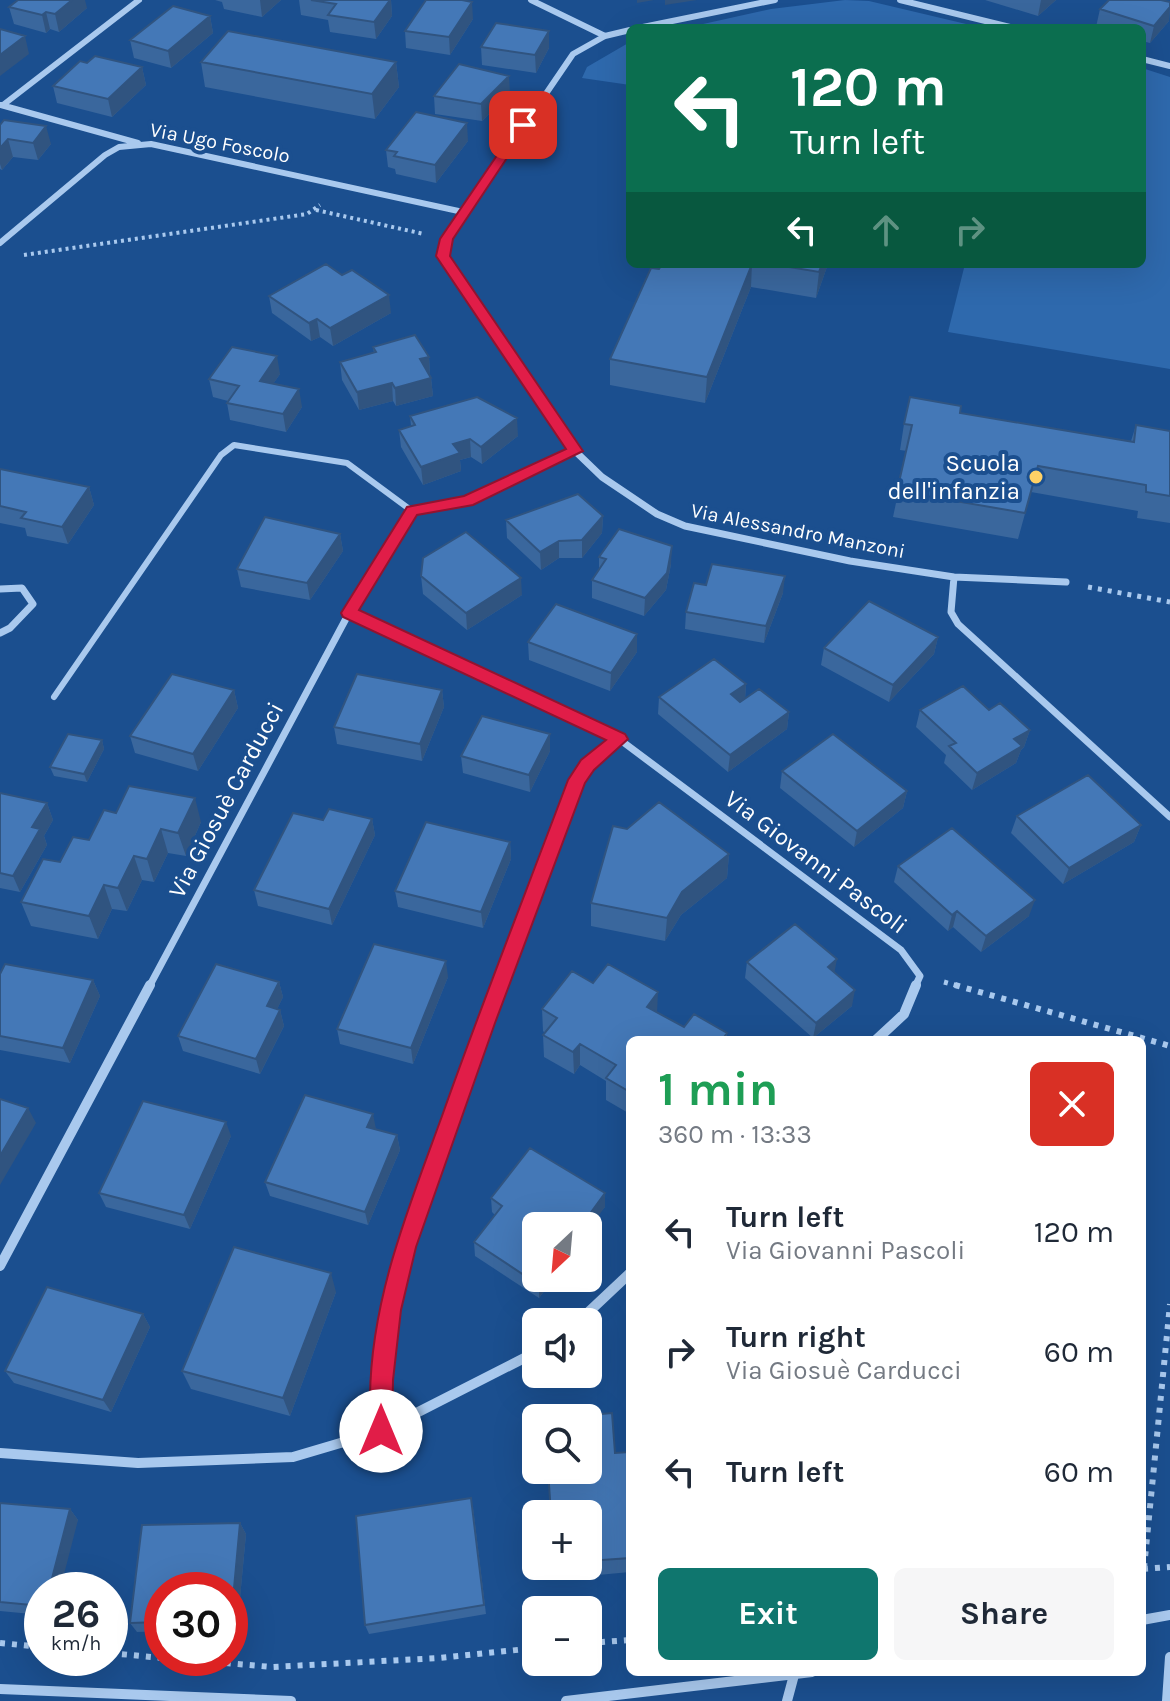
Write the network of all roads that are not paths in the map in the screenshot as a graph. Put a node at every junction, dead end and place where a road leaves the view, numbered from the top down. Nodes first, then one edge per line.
1 (139, 0) edge
2 (531, 0) edge
3 (775, 0) edge
4 (900, 0) edge
5 (658, 24) edge
6 (998, 24) edge
7 (626, 31) edge
8 (605, 36) junction
9 (1146, 60) edge
10 (1170, 66) edge
11 (2, 105) edge
12 (139, 143) junction
13 (463, 212) junction
14 (0, 243) edge
15 (575, 451) junction
16 (412, 511) junction
17 (954, 577) junction
18 (1066, 582) road end
19 (0, 589) edge
20 (349, 613) junction
21 (0, 633) edge
22 (54, 697) dead end
23 (619, 739) junction
24 (1170, 817) edge
25 (880, 1036) edge
26 (0, 1266) edge
27 (626, 1277) edge
28 (593, 1308) edge
29 (522, 1359) edge
30 (381, 1431) junction
31 (0, 1453) edge
32 (1170, 1615) edge
33 (1146, 1619) edge
34 (1170, 1657) edge
35 (785, 1676) edge
36 (794, 1676) edge
37 (0, 1689) edge
38 (574, 1700) edge
39 (291, 1701) edge
40 (566, 1701) edge
41 (787, 1701) edge
42 (1167, 1701) edge

1 - 11 street
2 - 8 street
3 - 5 street
4 - 6 street
7 - 8 street, Via Alessandro Manzoni
8 - 13 street, Via Alessandro Manzoni
9 - 10 street
11 - 12 street
12 - 13 street, Via Ugo Foscolo
12 - 14 street, Via Ugo Foscolo
13 - 15 street, Via Alessandro Manzoni
15 - 16 street
15 - 17 street, Via Alessandro Manzoni
16 - 20 street, Via Giosuè Carducci
16 - 22 lane
17 - 18 street, Via Alessandro Manzoni
17 - 24 street
19 - 21 street
20 - 23 street, Via Giovanni Pascoli
20 - 26 street, Via Giosuè Carducci
23 - 25 street, Via Giovanni Pascoli
23 - 30 street
27 - 28 street
29 - 30 street
30 - 31 street
32 - 33 street
34 - 42 street
35 - 38 street
36 - 41 street
37 - 39 street
38 - 40 street

